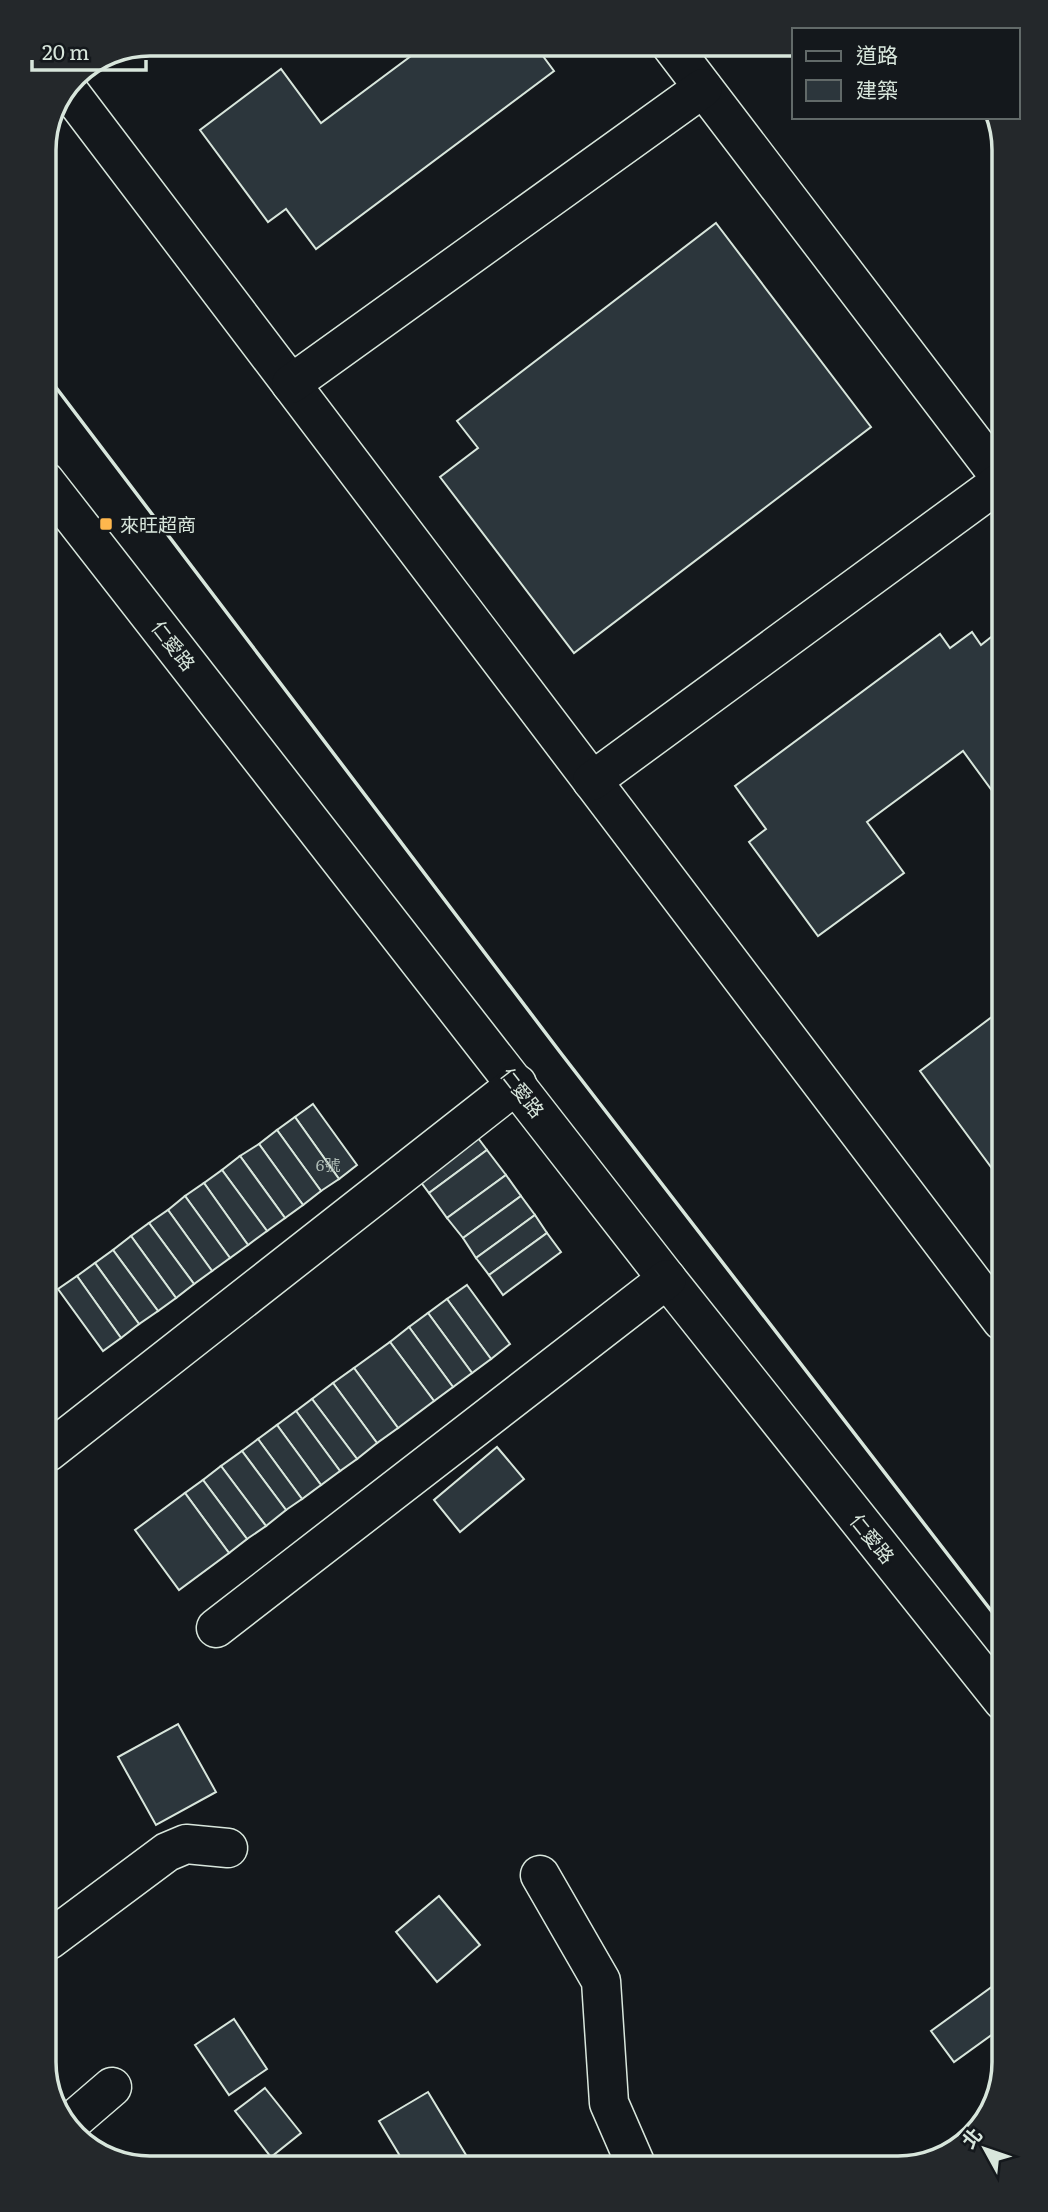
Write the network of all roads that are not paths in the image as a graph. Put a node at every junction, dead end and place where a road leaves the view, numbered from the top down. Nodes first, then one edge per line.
1 (679, 56) edge
2 (704, 88) junction
3 (73, 96) edge
4 (291, 384) junction
5 (992, 469) edge
6 (992, 486) edge
7 (56, 495) edge
8 (592, 781) junction
9 (517, 1084) junction
10 (667, 1279) junction
11 (992, 1308) edge
12 (56, 1446) edge
13 (216, 1628) dead end
14 (992, 1687) edge
15 (228, 1848) dead end
16 (540, 1875) dead end
17 (56, 1935) edge
18 (112, 2087) dead end
19 (75, 2119) edge
20 (632, 2156) edge

1 - 2 street
2 - 4 street
2 - 5 street
3 - 4 street
4 - 8 street
6 - 8 street
7 - 9 street, 仁愛路
8 - 11 street
9 - 10 street, 仁愛路
9 - 12 street
10 - 13 street
10 - 14 street, 仁愛路
15 - 17 street
16 - 20 street
18 - 19 street

